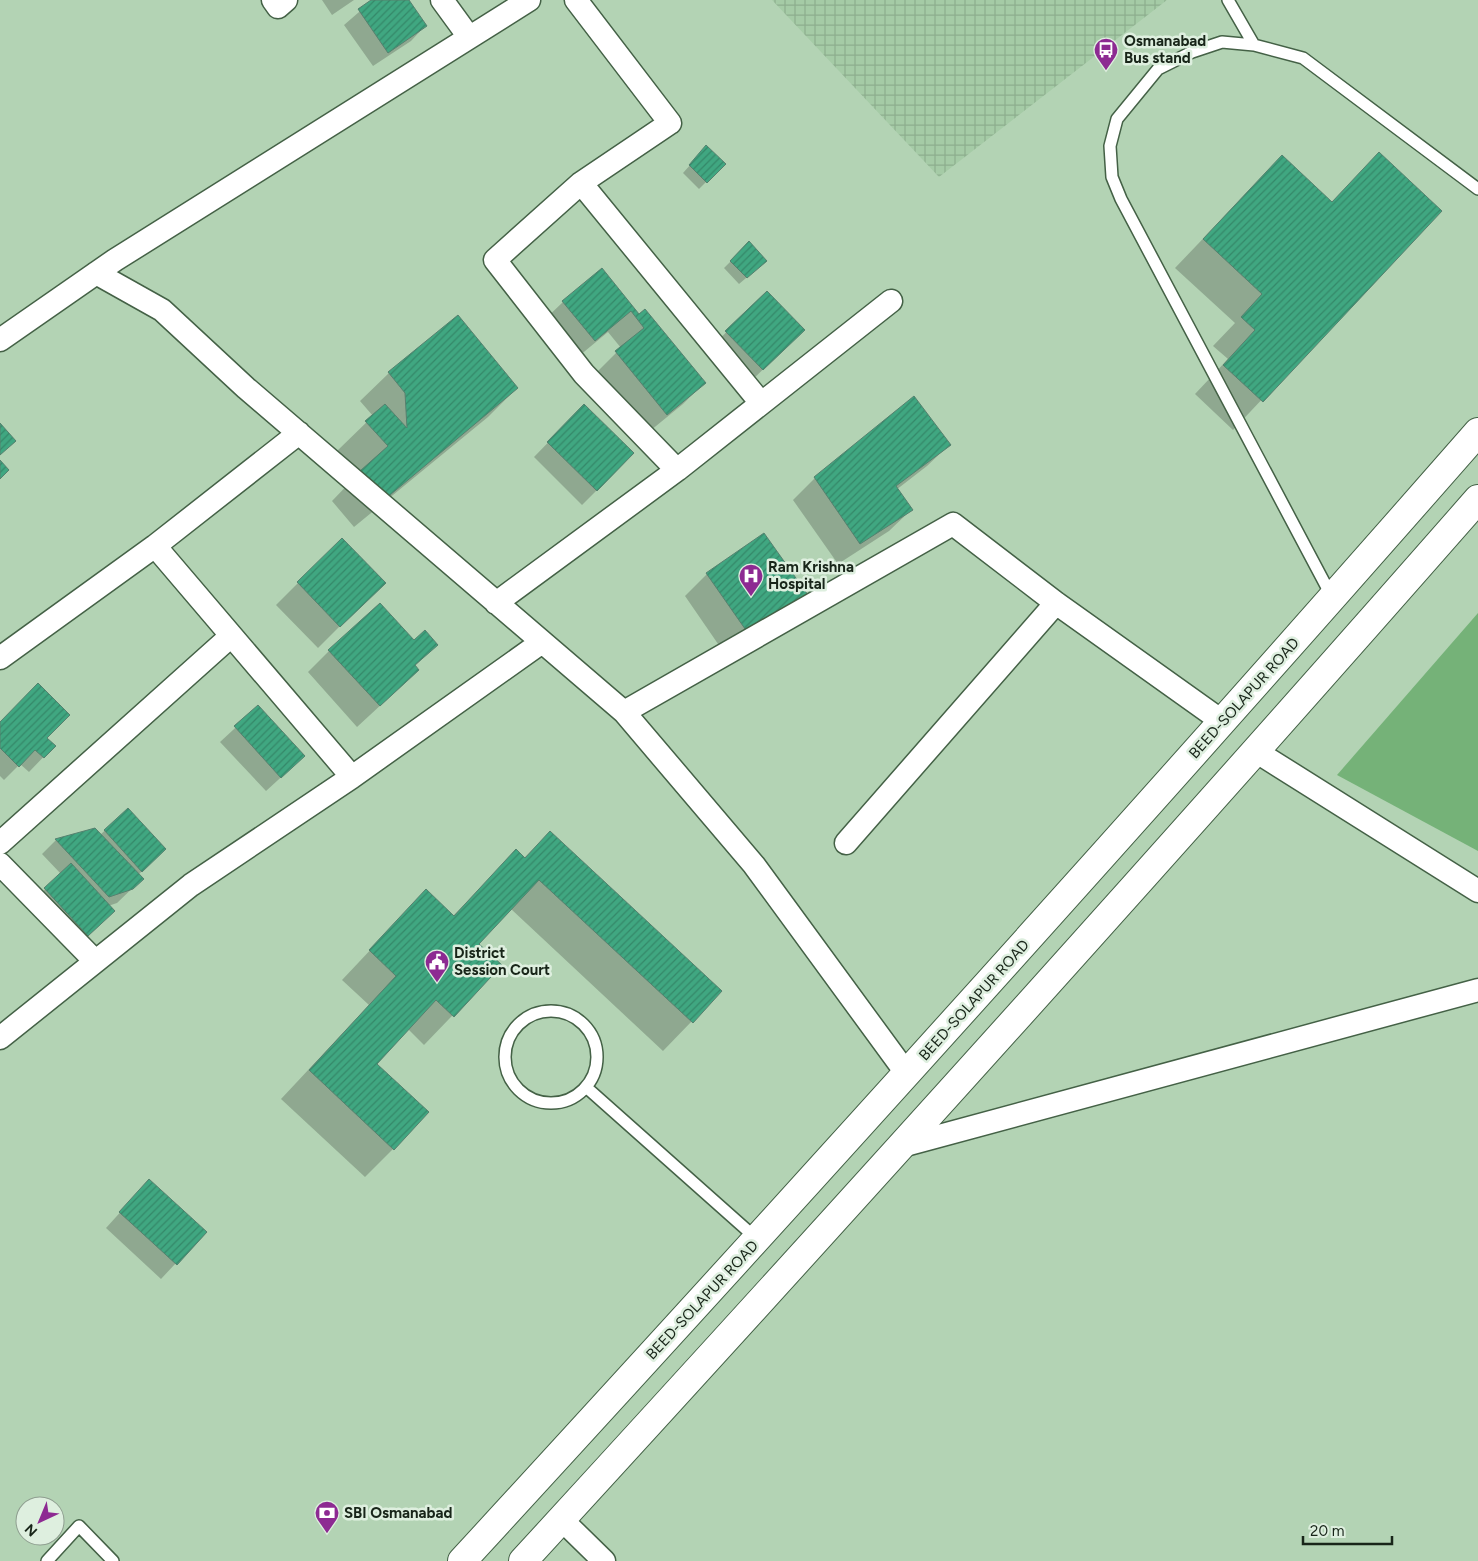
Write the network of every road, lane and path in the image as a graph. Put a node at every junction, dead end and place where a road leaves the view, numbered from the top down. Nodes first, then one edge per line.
1 (273, 0) edge
2 (286, 0) edge
3 (442, 0) edge
4 (529, 0) edge
5 (576, 0) edge
6 (1228, 0) edge
7 (468, 37) junction
8 (1254, 45) junction
9 (581, 183) junction
10 (1478, 189) edge
11 (96, 273) junction
12 (891, 301) dead end
13 (0, 340) edge
14 (761, 403) junction
15 (1478, 432) edge
16 (299, 433) junction
17 (677, 470) junction
18 (1478, 499) edge
19 (155, 546) junction
20 (1333, 598) junction
21 (496, 603) junction
22 (1056, 603) junction
23 (231, 636) junction
24 (542, 642) junction
25 (0, 658) edge
26 (624, 712) junction
27 (1224, 722) junction
28 (1257, 752) junction
29 (352, 777) junction
30 (0, 843) edge
31 (846, 844) dead end
32 (0, 864) edge
33 (1478, 891) edge
34 (95, 961) junction
35 (1478, 990) edge
36 (0, 1038) edge
37 (907, 1074) junction
38 (586, 1088) junction
39 (902, 1146) junction
40 (758, 1239) junction
41 (561, 1519) junction
42 (46, 1561) edge
43 (113, 1561) edge
44 (462, 1561) edge
45 (523, 1561) edge
46 (604, 1561) edge

1 - 2 street
3 - 7 street
4 - 7 street
5 - 9 street
6 - 8 lane
7 - 11 street
8 - 10 lane
8 - 20 lane
9 - 14 street
9 - 17 street
11 - 13 street
11 - 16 street
12 - 14 street
14 - 17 street
15 - 20 main road, BEED-SOLAPUR ROAD
16 - 19 street
16 - 21 street
17 - 21 street
18 - 28 main road
19 - 23 street
19 - 25 street
20 - 27 main road, BEED-SOLAPUR ROAD
21 - 24 street
22 - 26 street
22 - 27 street
22 - 31 street
23 - 29 street
23 - 30 street
24 - 26 street
24 - 29 street
26 - 37 street
27 - 37 main road, BEED-SOLAPUR ROAD
28 - 33 street
28 - 39 main road
29 - 34 street
32 - 34 street
34 - 36 street
35 - 39 street
37 - 40 main road, BEED-SOLAPUR ROAD
38 - 38 lane
38 - 40 lane
39 - 41 main road
40 - 44 main road, BEED-SOLAPUR ROAD
41 - 45 main road
41 - 46 street
42 - 43 lane

